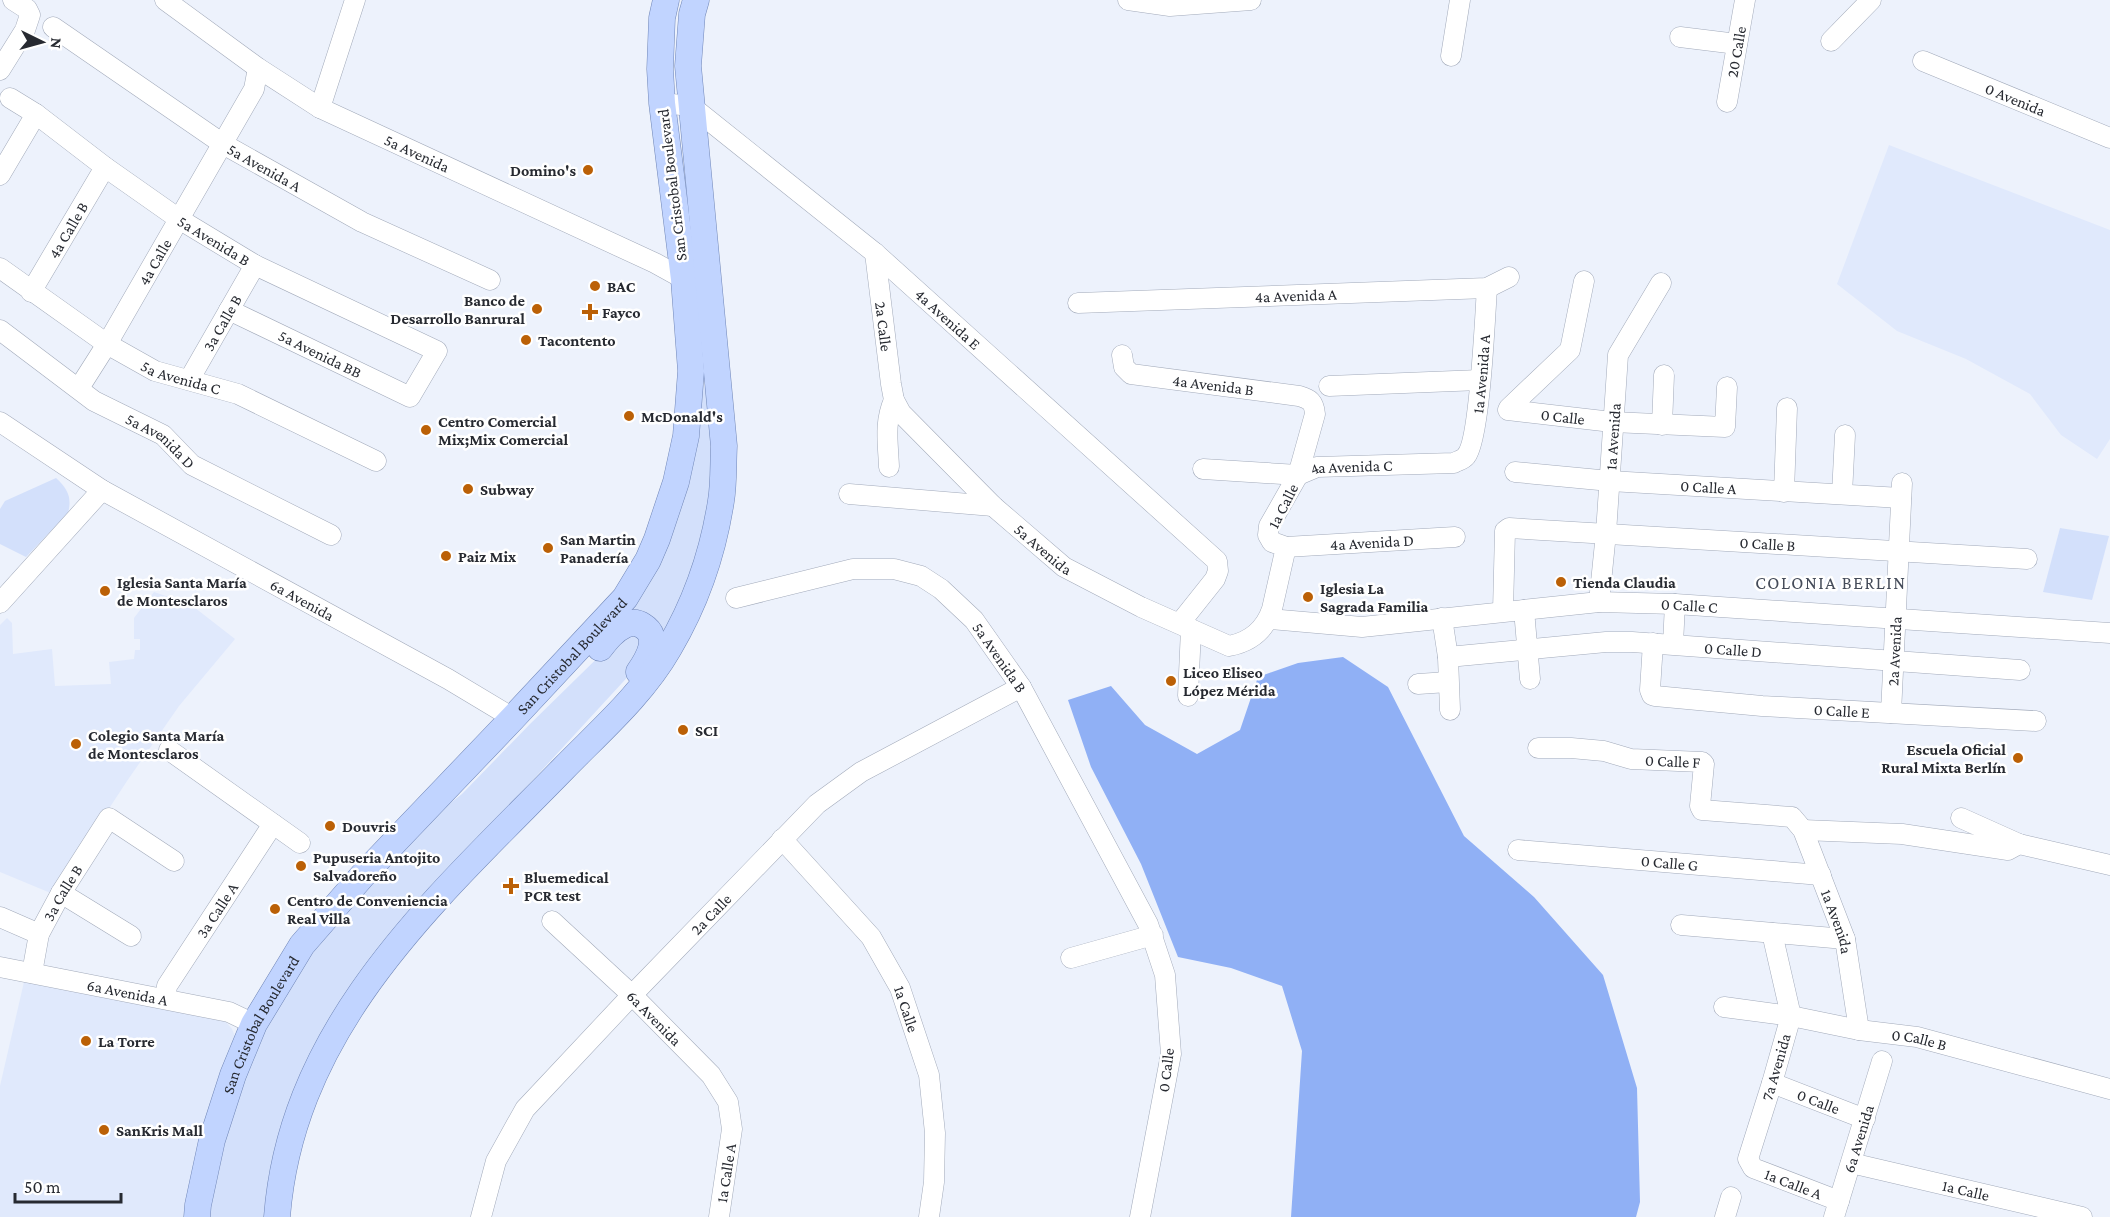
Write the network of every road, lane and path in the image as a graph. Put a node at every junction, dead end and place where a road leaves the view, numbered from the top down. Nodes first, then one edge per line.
1 (13, 0) edge
2 (165, 0) edge
3 (355, 0) edge
4 (666, 0) edge
5 (696, 0) edge
6 (1128, 0) edge
7 (1251, 0) edge
8 (1460, 0) edge
9 (1745, 0) edge
10 (1871, 0) edge
11 (53, 27) dead end
12 (1680, 37) dead end
13 (1831, 41) dead end
14 (1737, 44) junction
15 (1452, 57) dead end
16 (1923, 61) dead end
17 (258, 68) junction
18 (0, 70) edge
19 (10, 98) dead end
20 (1726, 102) dead end
21 (662, 103) junction
22 (691, 106) junction
23 (320, 108) junction
24 (36, 114) junction
25 (2110, 138) edge
26 (223, 144) junction
27 (105, 167) junction
28 (0, 175) edge
29 (179, 219) junction
30 (876, 253) junction
31 (255, 265) junction
32 (0, 268) edge
33 (1509, 277) dead end
34 (684, 279) junction
35 (490, 280) dead end
36 (1584, 281) dead end
37 (1661, 283) dead end
38 (1487, 288) junction
39 (31, 292) junction
40 (1078, 303) dead end
41 (229, 310) junction
42 (0, 330) edge
43 (107, 344) junction
44 (1122, 355) dead end
45 (1664, 375) dead end
46 (189, 380) junction
47 (1480, 380) junction
48 (1329, 386) dead end
49 (1727, 387) dead end
50 (79, 388) junction
51 (410, 397) joint
52 (720, 399) junction
53 (894, 400) junction
54 (1314, 405) joint
55 (1787, 408) dead end
56 (0, 422) edge
57 (1612, 422) junction
58 (1662, 425) junction
59 (1845, 435) dead end
60 (1465, 458) joint
61 (376, 461) dead end
62 (889, 467) dead end
63 (1203, 469) dead end
64 (1515, 472) dead end
65 (1298, 475) junction
66 (1610, 481) junction
67 (102, 490) junction
68 (1902, 490) joint
69 (1784, 492) junction
70 (849, 494) dead end
71 (1842, 494) junction
72 (993, 506) junction
73 (1606, 533) junction
74 (331, 535) dead end
75 (1455, 537) dead end
76 (1286, 547) junction
77 (1899, 550) junction
78 (2027, 559) dead end
79 (735, 598) dead end
80 (1599, 602) junction
81 (0, 603) edge
82 (1675, 604) junction
83 (1524, 610) junction
84 (1503, 611) junction
85 (1442, 618) junction
86 (1269, 619) junction
87 (1896, 619) junction
88 (1185, 626) junction
89 (2110, 633) edge
90 (1663, 644) junction
91 (1528, 649) junction
92 (1448, 657) junction
93 (1893, 662) junction
94 (2020, 670) dead end
95 (1530, 679) dead end
96 (1448, 682) junction
97 (1418, 684) dead end
98 (1021, 687) junction
99 (1188, 696) dead end
100 (1450, 710) dead end
101 (1891, 713) junction
102 (513, 718) junction
103 (2036, 721) dead end
104 (1538, 748) dead end
105 (169, 750) dead end
106 (1961, 818) dead end
107 (273, 824) junction
108 (1799, 824) junction
109 (407, 829) junction
110 (782, 839) junction
111 (300, 843) dead end
112 (2019, 844) junction
113 (1518, 850) dead end
114 (483, 851) junction
115 (174, 861) dead end
116 (2110, 865) edge
117 (1821, 875) junction
118 (62, 893) junction
119 (0, 917) edge
120 (552, 921) dead end
121 (1681, 925) dead end
122 (1150, 930) junction
123 (1772, 933) junction
124 (39, 934) junction
125 (131, 936) dead end
126 (1845, 939) junction
127 (1071, 958) dead end
128 (0, 968) edge
129 (32, 973) junction
130 (632, 994) junction
131 (165, 999) junction
132 (1724, 1007) dead end
133 (1791, 1016) junction
134 (254, 1024) junction
135 (1859, 1030) junction
136 (1882, 1061) dead end
137 (1772, 1083) junction
138 (2110, 1089) edge
139 (1865, 1119) junction
140 (732, 1129) joint
141 (1851, 1163) junction
142 (1749, 1164) joint
143 (1731, 1197) dead end
144 (1837, 1209) edge
145 (197, 1217) edge
146 (277, 1217) edge
147 (481, 1217) edge
148 (719, 1217) edge
149 (929, 1217) edge
150 (1140, 1217) edge
151 (1725, 1217) edge
152 (2082, 1217) edge

1 - 18 street
2 - 17 street, 5a Avenida
3 - 23 street
4 - 21 main road, San Cristobal Boulevard
5 - 22 main road, San Cristobal Boulevard
6 - 7 street
8 - 15 street
9 - 14 street, 20 Calle
10 - 13 street
11 - 26 street, 5a Avenida A
12 - 14 street
14 - 20 street, 20 Calle
16 - 25 street, 0 Avenida
17 - 23 street, 5a Avenida
17 - 26 street, 4a Calle
19 - 24 street, 5a Avenida B
21 - 22 street
21 - 34 main road, San Cristobal Boulevard
22 - 30 street, 4a Avenida E
22 - 52 main road, San Cristobal Boulevard
23 - 34 street, 5a Avenida
24 - 27 street, 5a Avenida B
24 - 28 street
26 - 29 street, 4a Calle
26 - 35 street, 5a Avenida A
27 - 29 street, 5a Avenida B
27 - 39 street, 4a Calle B
29 - 31 street, 5a Avenida B
29 - 43 street, 4a Calle
30 - 53 street, 2a Calle
30 - 88 street, 4a Avenida E
31 - 41 street, 3a Calle B
31 - 51 street, 5a Avenida B
32 - 39 street, 5a Avenida C
33 - 38 street, 4a Avenida A
34 - 52 main road
34 - 102 main road, San Cristobal Boulevard
36 - 57 street, 0 Calle
37 - 57 street, 1a Avenida
38 - 40 street, 4a Avenida A
38 - 47 street, 1a Avenida A
39 - 43 street, 5a Avenida C
41 - 46 street, 3a Calle B
41 - 51 street, 5a Avenida BB
42 - 50 street, 5a Avenida D
43 - 46 street, 5a Avenida C
43 - 50 street, 4a Calle
44 - 54 street, 4a Avenida B
45 - 58 street
46 - 61 street, 5a Avenida C
47 - 48 street
47 - 60 street, 1a Avenida A
49 - 58 street, 0 Calle
50 - 74 street, 5a Avenida D
52 - 114 main road, San Cristobal Boulevard
53 - 62 street
53 - 72 street, 5a Avenida
54 - 65 street, 1a Calle
55 - 69 street
56 - 67 street, 6a Avenida
57 - 58 street, 0 Calle
57 - 66 street, 1a Avenida
59 - 71 street
60 - 65 street, 4a Avenida C
63 - 65 street, 4a Avenida C
64 - 66 street, 0 Calle A
65 - 76 street, 1a Calle
66 - 69 street, 0 Calle A
66 - 73 street, 1a Avenida
67 - 81 street
67 - 102 street, 6a Avenida
68 - 71 street, 0 Calle A
68 - 77 street, 2a Avenida
69 - 71 street, 0 Calle A
70 - 72 street
72 - 88 street, 5a Avenida
73 - 77 street, 0 Calle B
73 - 80 street, 1a Avenida
73 - 84 street, 0 Calle B
75 - 76 street, 4a Avenida D
76 - 86 street, 1a Calle
77 - 78 street, 0 Calle B
77 - 87 street, 2a Avenida
79 - 98 street, 5a Avenida B
80 - 82 street, 0 Calle C
80 - 83 street, 0 Calle C
82 - 87 street, 0 Calle C
82 - 90 street
83 - 84 street, 0 Calle C
83 - 91 street
84 - 85 street, 0 Calle C
85 - 86 street, 0 Calle C
85 - 92 street
86 - 88 street, 5a Avenida
87 - 89 street, 0 Calle C
87 - 93 street, 2a Avenida
88 - 99 street
90 - 91 street, 0 Calle D
90 - 93 street, 0 Calle D
90 - 101 street, 0 Calle E
91 - 92 street, 0 Calle D
91 - 95 street
92 - 96 street
93 - 94 street, 0 Calle D
93 - 101 street, 2a Avenida
96 - 97 street
96 - 100 street
98 - 110 street, 2a Calle
98 - 122 street, 5a Avenida B
101 - 103 street, 0 Calle E
102 - 109 main road, San Cristobal Boulevard
104 - 108 street, 0 Calle F
105 - 107 street
106 - 112 street, 0 Calle F
107 - 111 street
107 - 131 street, 3a Calle A
108 - 112 street, 0 Calle F
108 - 117 street, 1a Avenida
109 - 114 main road
109 - 134 main road, San Cristobal Boulevard
110 - 130 street, 2a Calle
110 - 149 street, 1a Calle
112 - 116 street, 0 Calle F
113 - 117 street, 0 Calle G
114 - 146 main road, San Cristobal Boulevard
115 - 118 street, 3a Calle B
117 - 126 street, 1a Avenida
118 - 124 street, 3a Calle B
118 - 125 street
119 - 124 street
120 - 130 street, 6a Avenida
121 - 123 street
122 - 127 street
122 - 150 street, 0 Calle
123 - 126 street
123 - 133 street, 7a Avenida
124 - 129 street, 3a Calle B
126 - 135 street, 1a Avenida
128 - 129 street, 6a Avenida A
129 - 131 street, 6a Avenida A
130 - 140 street, 6a Avenida
130 - 147 street, 2a Calle
131 - 134 street, 6a Avenida A
132 - 133 street, 0 Calle B
133 - 135 street, 0 Calle B
133 - 137 street, 7a Avenida
134 - 145 main road, San Cristobal Boulevard
135 - 138 street, 0 Calle B
136 - 139 street, 6a Avenida
137 - 139 street, 0 Calle
137 - 142 street, 7a Avenida
139 - 141 street, 6a Avenida
140 - 148 street, 1a Calle A
141 - 144 street, 6a Avenida
141 - 152 street, 1a Calle
142 - 144 street, 1a Calle A
143 - 151 street

